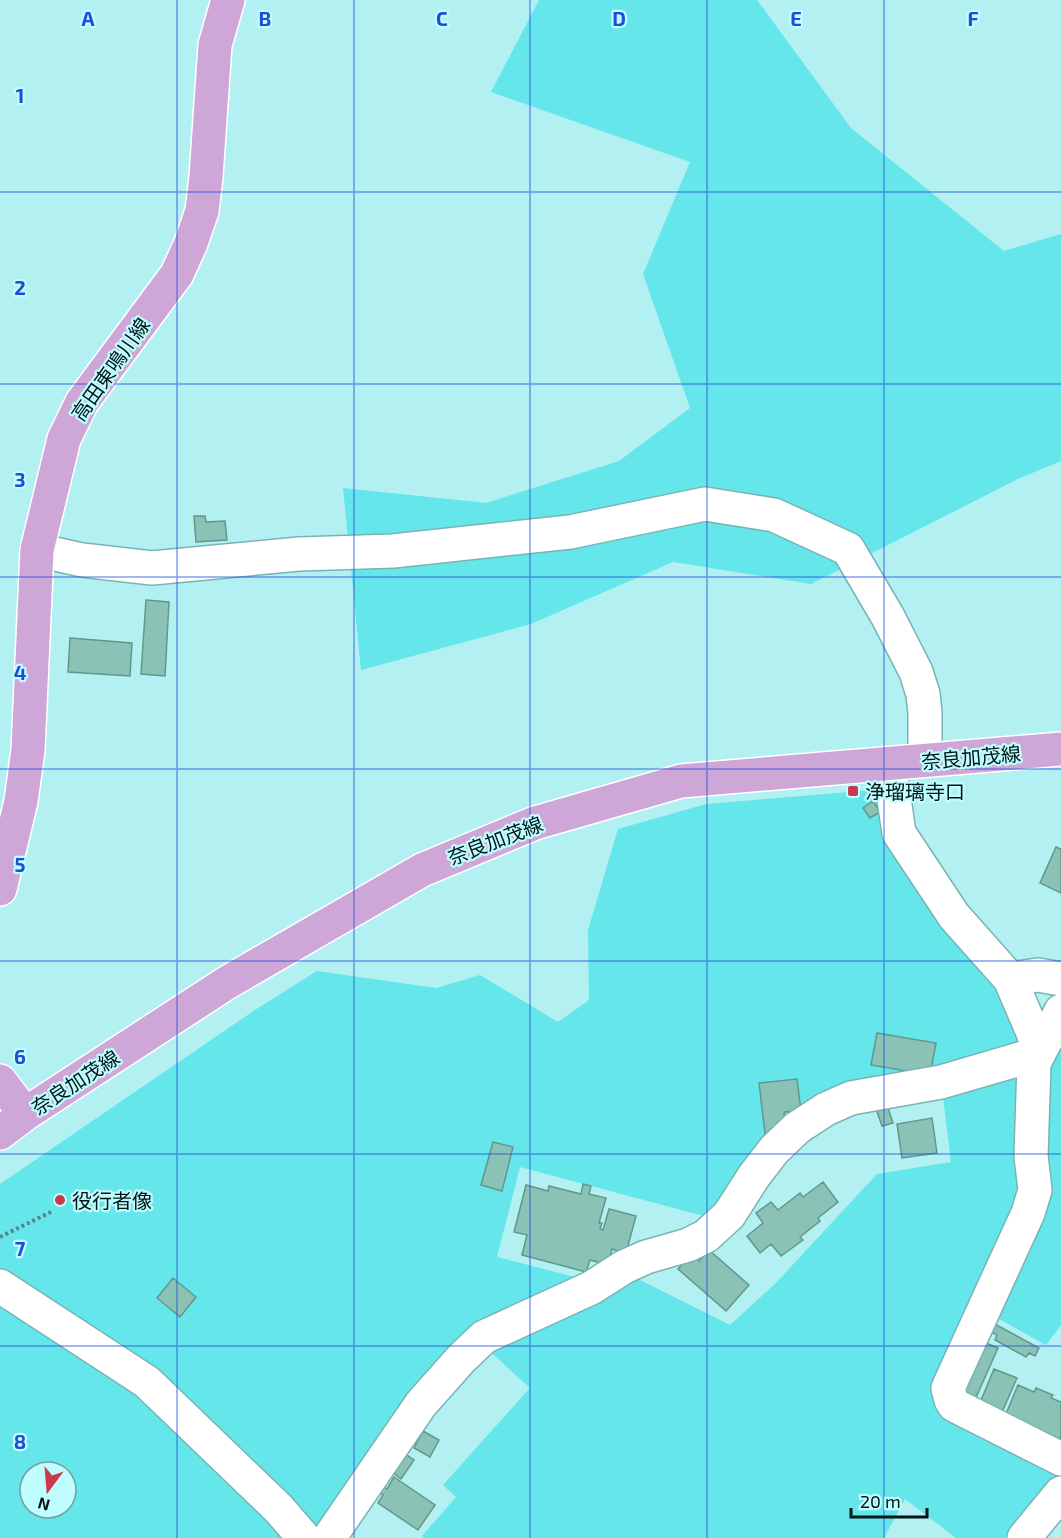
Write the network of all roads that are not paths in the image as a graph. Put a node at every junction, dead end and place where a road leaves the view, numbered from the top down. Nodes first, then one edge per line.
1 (228, 0) edge
2 (37, 550) junction
3 (1061, 749) edge
4 (925, 760) junction
5 (889, 765) junction
6 (0, 889) edge
7 (1010, 979) junction
8 (1061, 979) edge
9 (1061, 1011) edge
10 (1040, 1049) junction
11 (0, 1081) edge
12 (12, 1124) edge
13 (0, 1286) edge
14 (1061, 1459) edge
15 (1061, 1493) edge
16 (304, 1538) edge
17 (329, 1538) edge
18 (1024, 1538) edge

1 - 2 main road, 高田東鳴川線
2 - 4 street
2 - 6 main road, 高田東鳴川線
3 - 4 main road, 奈良加茂線
4 - 5 main road, 奈良加茂線
5 - 7 street
5 - 12 main road, 奈良加茂線
7 - 8 street
7 - 10 street
9 - 10 street
10 - 14 street
10 - 17 street
11 - 12 main road
13 - 16 street
15 - 18 street

